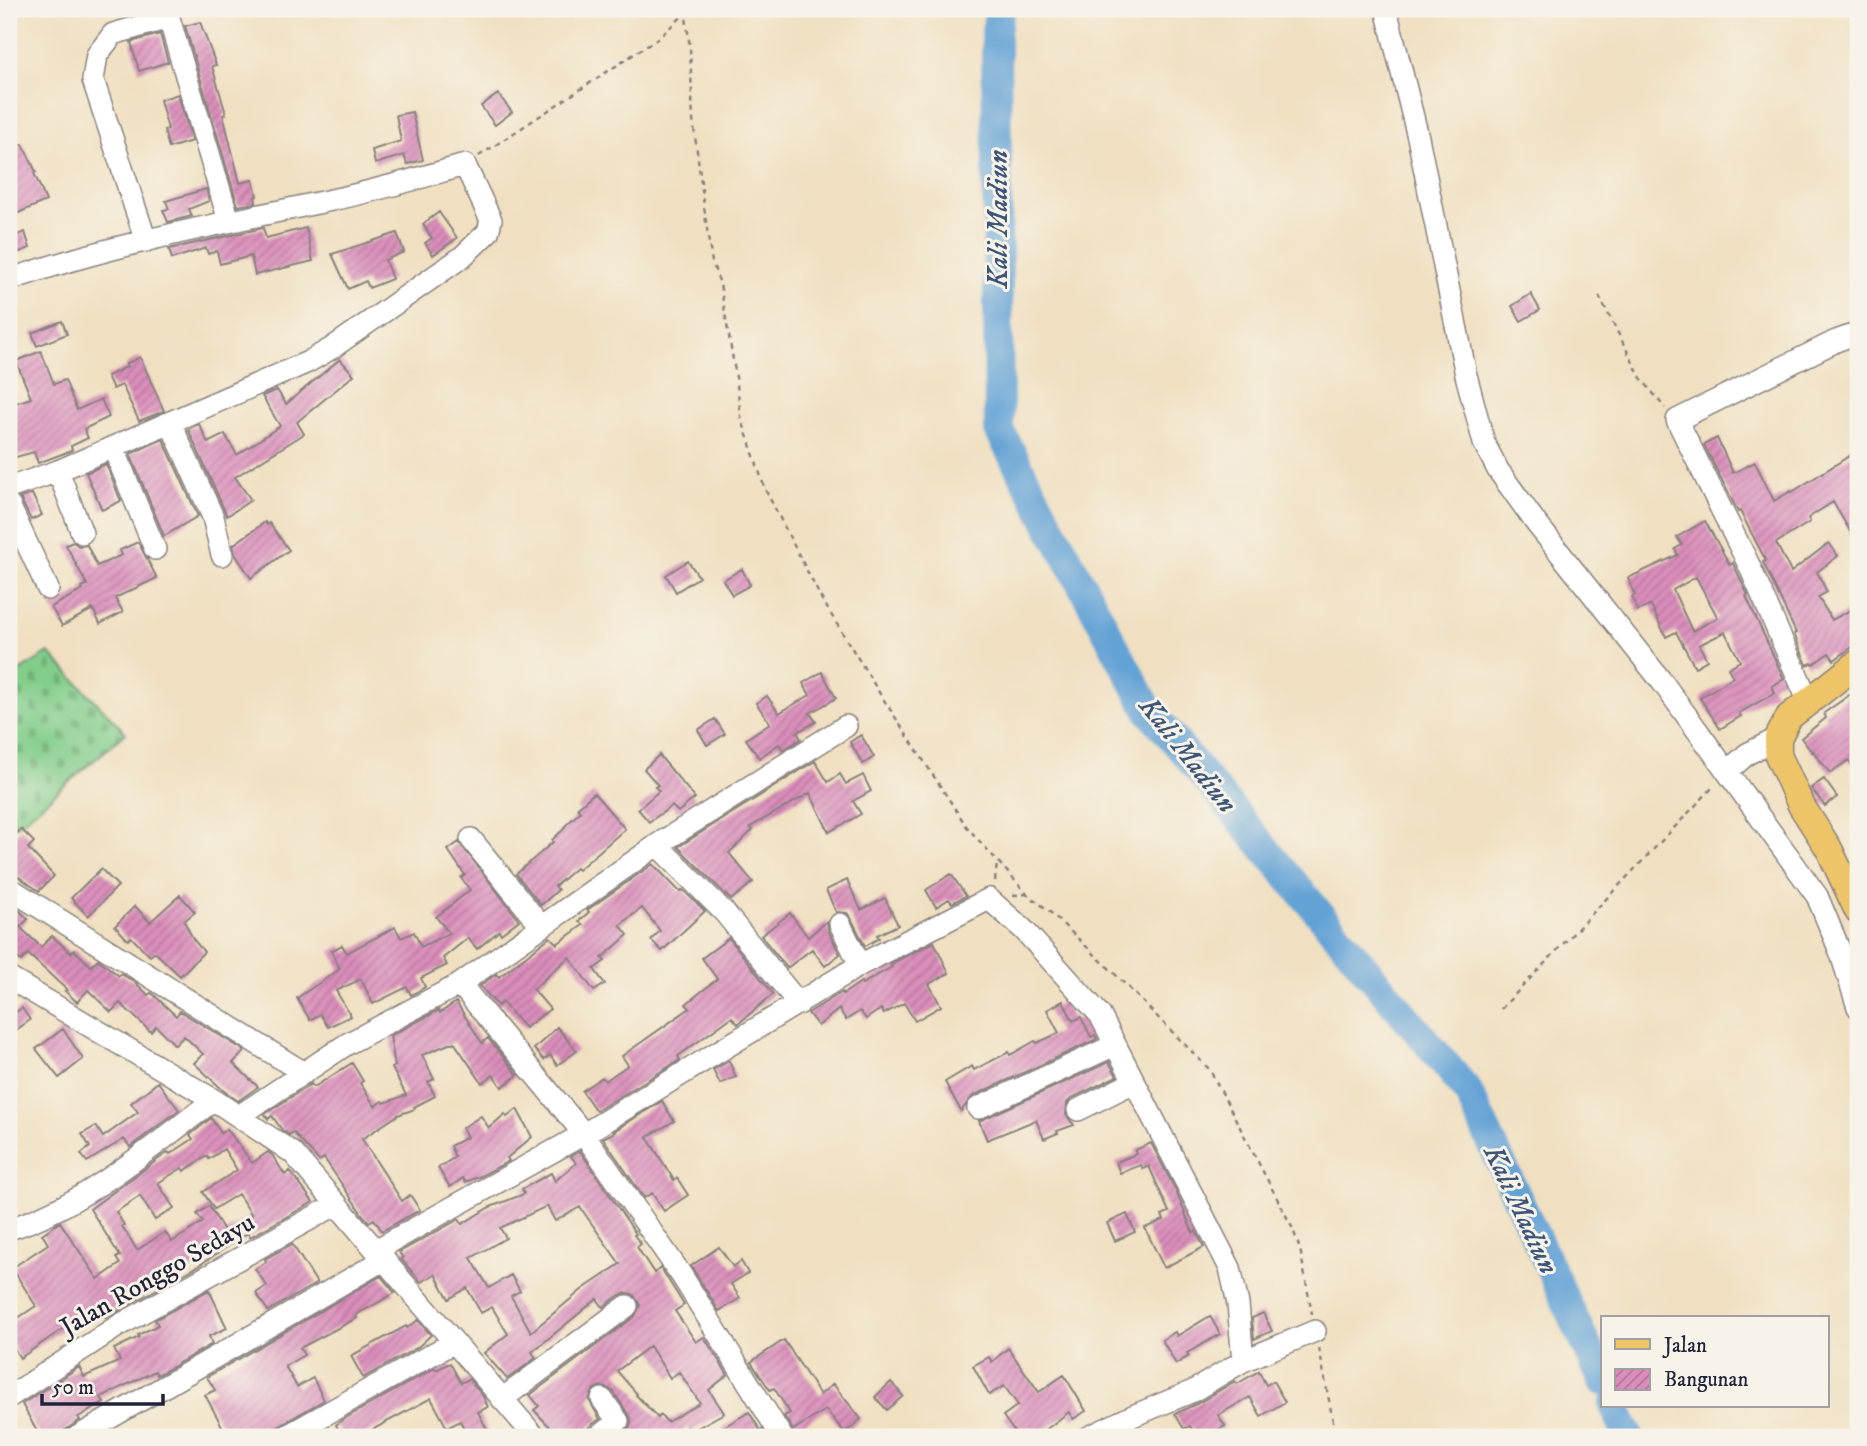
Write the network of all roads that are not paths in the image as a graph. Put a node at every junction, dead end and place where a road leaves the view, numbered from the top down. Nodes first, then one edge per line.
1 (1387, 9) edge
2 (229, 220) junction
3 (146, 241) junction
4 (9, 280) edge
5 (1858, 333) edge
6 (170, 422) junction
7 (113, 447) junction
8 (58, 471) junction
9 (9, 488) edge
10 (9, 505) edge
11 (82, 533) dead end
12 (155, 549) dead end
13 (222, 555) dead end
14 (48, 589) dead end
15 (1858, 663) edge
16 (1808, 700) junction
17 (846, 726) dead end
18 (1778, 738) junction
19 (1728, 771) junction
20 (471, 839) dead end
21 (657, 845) junction
22 (9, 888) edge
23 (1858, 911) edge
24 (840, 924) dead end
25 (541, 926) junction
26 (860, 965) junction
27 (9, 978) edge
28 (460, 984) junction
29 (799, 1004) junction
30 (1858, 1007) edge
31 (1115, 1045) junction
32 (304, 1073) junction
33 (1134, 1082) junction
34 (214, 1100) junction
35 (978, 1108) dead end
36 (1078, 1110) dead end
37 (239, 1116) junction
38 (584, 1134) junction
39 (337, 1204) junction
40 (9, 1229) edge
41 (381, 1254) junction
42 (627, 1306) dead end
43 (1315, 1331) road end
44 (454, 1342) junction
45 (1243, 1361) junction
46 (9, 1397) edge
47 (502, 1399) junction
48 (602, 1399) dead end
49 (77, 1437) edge
50 (285, 1437) edge
51 (535, 1437) edge
52 (598, 1437) edge
53 (782, 1437) edge
54 (1089, 1437) edge

1 - 19 street
2 - 3 street
2 - 3 street
2 - 6 street
3 - 4 street
5 - 16 street
6 - 7 street
6 - 13 street
7 - 8 street
7 - 12 street
8 - 9 street
8 - 11 street
10 - 14 street
15 - 16 main road
16 - 18 main road
17 - 21 street
18 - 19 street
18 - 23 main road
19 - 30 street
20 - 25 street
21 - 25 street
21 - 29 street
22 - 32 street
24 - 26 street
25 - 28 street
26 - 29 street
26 - 31 street
27 - 34 street
28 - 32 street
28 - 38 street
29 - 38 street
31 - 33 street
31 - 35 street
32 - 37 street
33 - 36 street
33 - 45 street
34 - 37 street
34 - 40 street
37 - 39 street
38 - 41 street
38 - 53 street
39 - 41 street
39 - 46 street, Jalan Ronggo Sedayu
41 - 44 street
41 - 49 street
42 - 47 street
43 - 45 street
44 - 47 street
44 - 50 street
45 - 54 street
47 - 51 street
48 - 52 street

